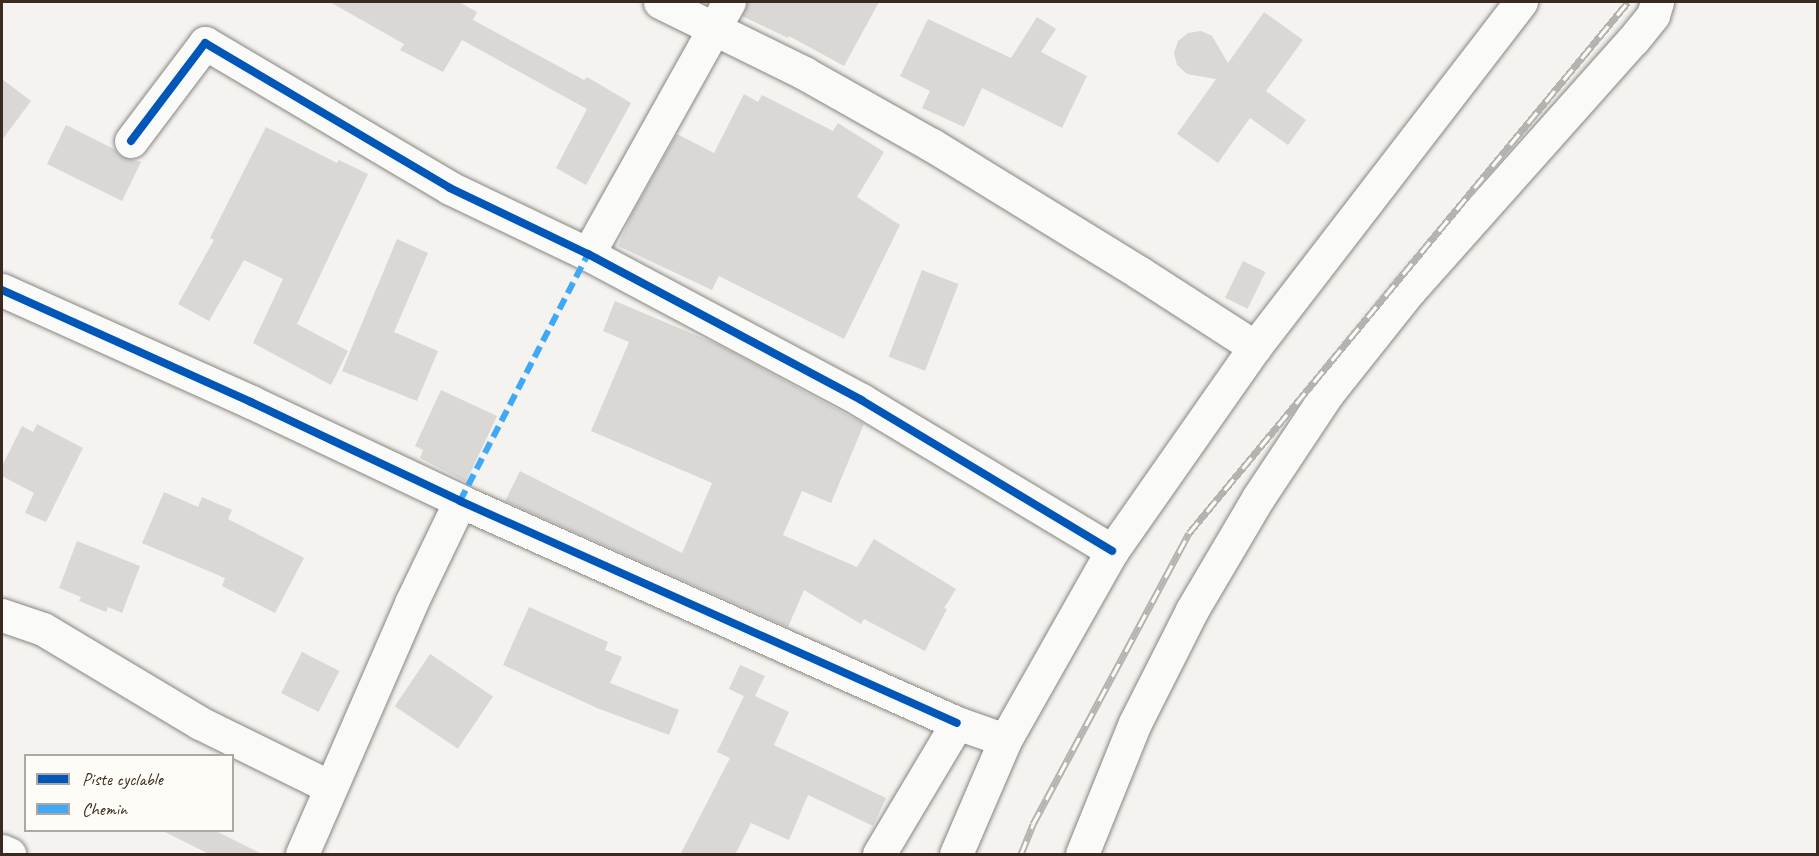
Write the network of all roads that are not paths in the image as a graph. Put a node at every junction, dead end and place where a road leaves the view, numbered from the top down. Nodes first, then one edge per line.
1 (660, 2) edge
2 (1521, 2) edge
3 (1657, 2) edge
4 (723, 15) edge
5 (131, 141) dead end
6 (588, 254) junction
7 (2, 290) edge
8 (1255, 347) junction
9 (460, 501) junction
10 (1112, 552) junction
11 (2, 615) edge
12 (957, 723) junction
13 (1005, 740) junction
14 (330, 787) junction
15 (2, 851) edge
16 (9, 855) edge
17 (303, 855) edge
18 (879, 855) edge
19 (956, 855) edge
20 (1082, 855) edge

1 - 4 street
2 - 8 street
3 - 20 street
4 - 6 street
4 - 8 street
5 - 6 street
6 - 10 street
7 - 9 street
8 - 10 street
9 - 12 street
9 - 14 street
10 - 13 street
11 - 14 street
12 - 13 street
12 - 18 street
13 - 19 street
14 - 17 street
15 - 16 street

